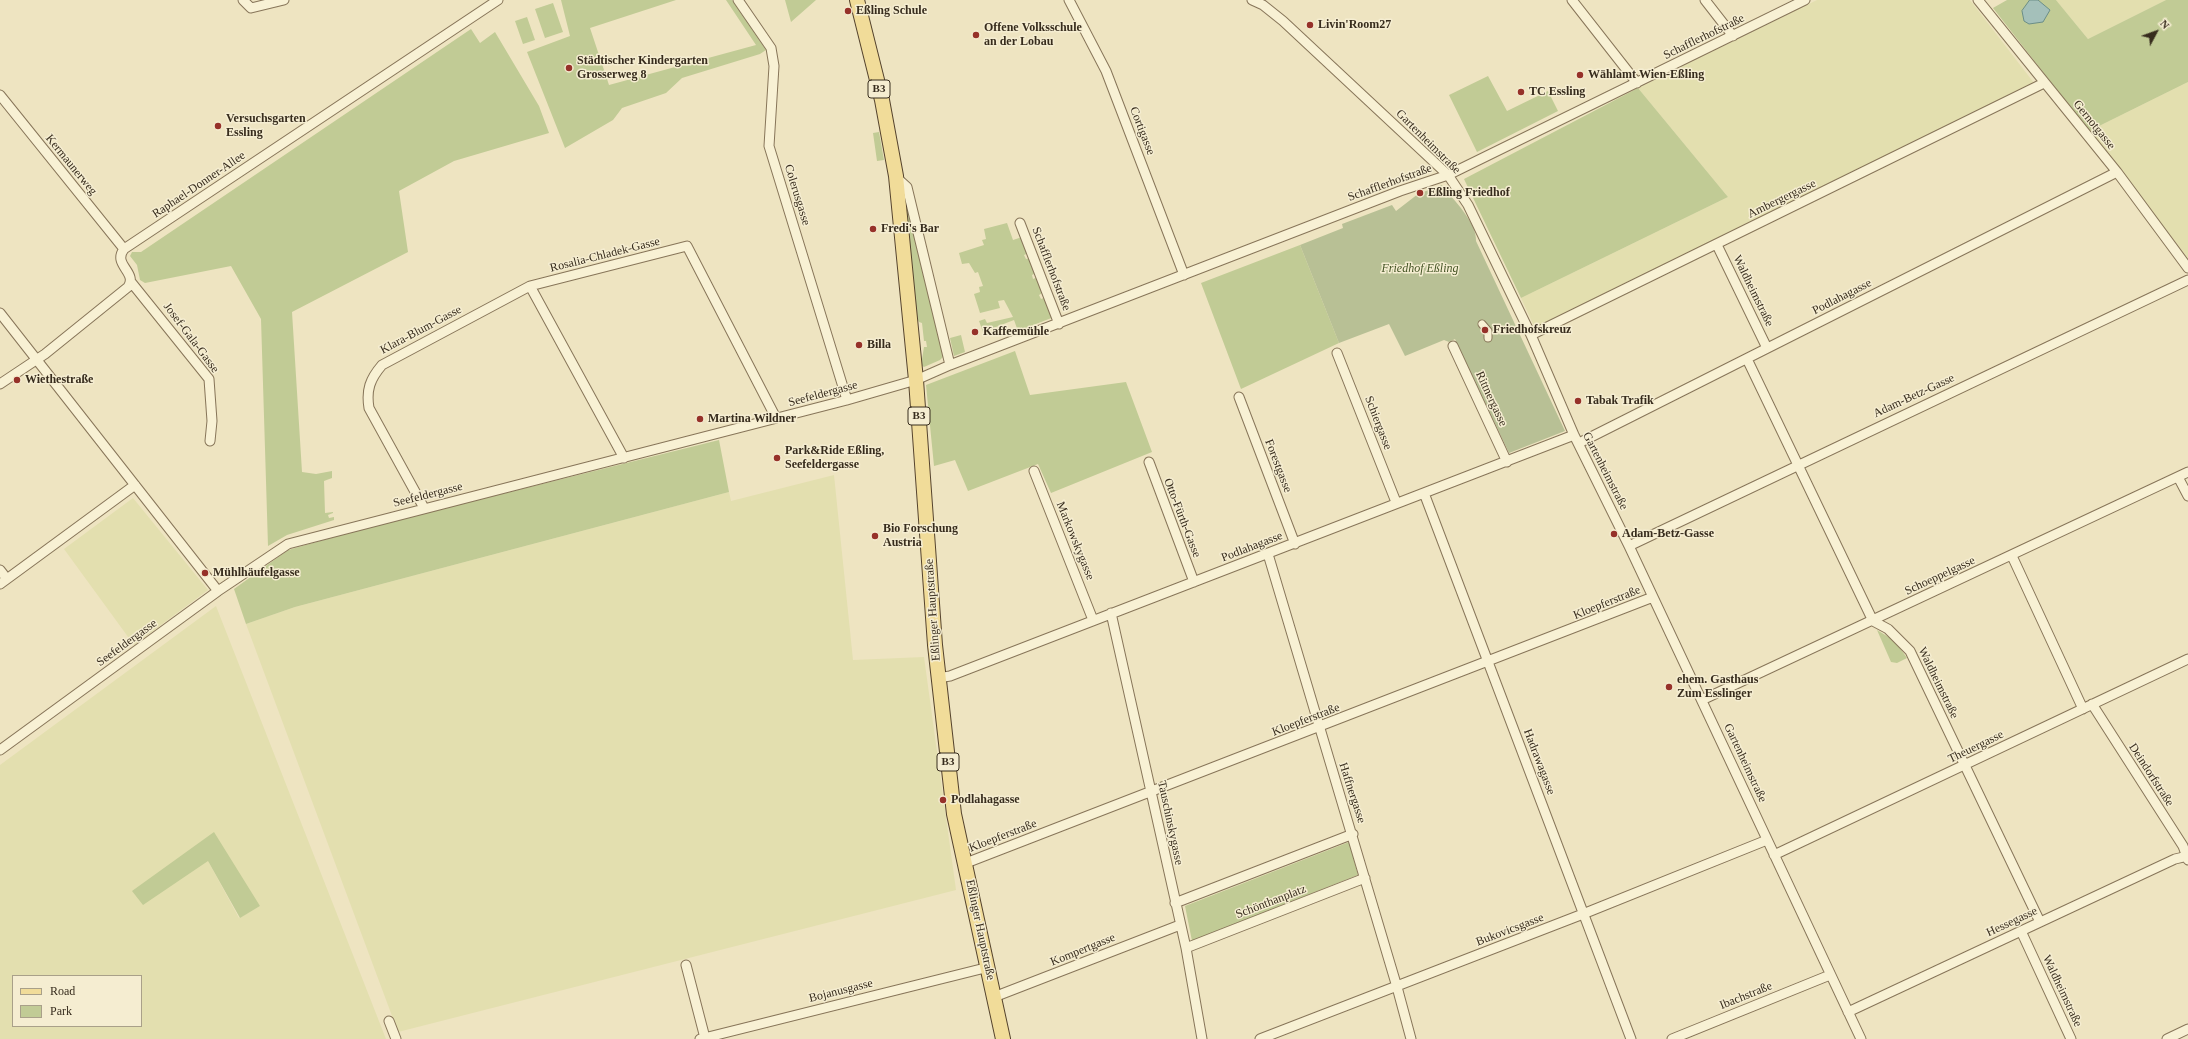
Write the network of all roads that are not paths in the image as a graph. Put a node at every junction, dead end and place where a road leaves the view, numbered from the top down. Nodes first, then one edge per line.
1 (243, 0) edge
2 (284, 0) edge
3 (498, 0) edge
4 (738, 0) edge
5 (857, 0) edge
6 (1069, 0) edge
7 (1252, 0) edge
8 (1572, 0) edge
9 (1705, 0) edge
10 (1805, 0) edge
11 (1978, 0) edge
12 (485, 4) edge
13 (1733, 36) junction
14 (1637, 83) junction
15 (2044, 83) junction
16 (0, 95) edge
17 (2117, 172) junction
18 (1448, 175) junction
19 (896, 176) junction
20 (1020, 223) dead end
21 (1717, 245) junction
22 (124, 250) junction
23 (2188, 268) edge
24 (1184, 275) junction
25 (2188, 280) edge
26 (131, 282) junction
27 (530, 286) junction
28 (0, 313) edge
29 (1059, 324) junction
30 (1482, 324) dead end
31 (1531, 336) junction
32 (1488, 338) dead end
33 (1453, 346) dead end
34 (1767, 348) junction
35 (1337, 353) dead end
36 (36, 359) junction
37 (1747, 359) junction
38 (950, 365) junction
39 (916, 380) junction
40 (0, 384) edge
41 (1239, 397) dead end
42 (847, 400) junction
43 (776, 418) junction
44 (1577, 439) junction
45 (210, 441) dead end
46 (624, 458) junction
47 (1148, 462) dead end
48 (1507, 462) junction
49 (1798, 464) junction
50 (1034, 471) dead end
51 (2188, 472) edge
52 (2178, 477) junction
53 (135, 485) junction
54 (1424, 493) junction
55 (2188, 496) edge
56 (1396, 502) junction
57 (424, 508) junction
58 (1295, 544) junction
59 (1629, 546) junction
60 (1268, 554) junction
61 (2012, 556) junction
62 (0, 570) edge
63 (4, 582) edge
64 (1194, 582) junction
65 (218, 591) junction
66 (1653, 597) junction
67 (1111, 613) junction
68 (1093, 620) junction
69 (1873, 621) junction
70 (2188, 659) edge
71 (1488, 662) junction
72 (938, 678) junction
73 (1702, 700) junction
74 (2092, 704) junction
75 (2083, 709) junction
76 (1319, 728) junction
77 (0, 750) edge
78 (1964, 766) junction
79 (1151, 792) junction
80 (1353, 834) junction
81 (1767, 840) junction
82 (1774, 855) junction
83 (2188, 857) edge
84 (966, 863) junction
85 (1365, 878) junction
86 (1175, 903) junction
87 (1583, 914) junction
88 (2040, 922) junction
89 (1180, 925) junction
90 (2021, 931) junction
91 (1186, 948) junction
92 (686, 965) dead end
93 (988, 967) junction
94 (1830, 975) junction
95 (1398, 987) junction
96 (994, 997) junction
97 (1848, 1012) junction
98 (389, 1021) dead end
99 (2188, 1029) edge
100 (715, 1037) edge
101 (702, 1038) edge
102 (396, 1039) edge
103 (1003, 1039) edge
104 (1202, 1039) edge
105 (1260, 1039) edge
106 (1411, 1039) edge
107 (1631, 1039) edge
108 (1672, 1039) edge
109 (1860, 1039) edge
110 (2071, 1039) edge
111 (2167, 1039) edge

1 - 2 street
3 - 12 street, Raphael-Donner-Allee
4 - 42 street, Colerusgasse
5 - 19 main road, Eßlinger Hauptstraße / B3
6 - 24 street, Cortigasse
7 - 18 street, Gartenheimstraße
8 - 14 street
9 - 13 street
10 - 13 street, Schafflerhofstraße
11 - 15 street, Gernotgasse
12 - 22 street, Raphael-Donner-Allee
13 - 14 street, Schafflerhofstraße
14 - 18 street, Schafflerhofstraße
15 - 17 street, Gernotgasse
15 - 21 street, Ambergergasse
16 - 22 street, Kermaunerweg
17 - 23 street, Gernotgasse
17 - 34 street, Podlahagasse
18 - 24 street, Schafflerhofstraße
18 - 31 street, Gartenheimstraße
19 - 38 street, Eßlinger Hauptstraße
19 - 39 main road, Eßlinger Hauptstraße / B3
20 - 29 street, Schafflerhofstraße
21 - 31 street, Ambergergasse
21 - 34 street, Waldheimstraße
22 - 26 street
24 - 29 street, Schafflerhofstraße
25 - 49 street, Adam-Betz-Gasse
26 - 36 street
26 - 45 street, Josef-Gala-Gasse
27 - 43 street, Rosalia-Chladek-Gasse
27 - 46 street
27 - 57 street, Klara-Blum-Gasse
28 - 36 street
29 - 38 street, Schafflerhofstraße
30 - 32 street
31 - 44 street, Gartenheimstraße
33 - 48 street, Rittnergasse
34 - 37 street, Podlahagasse
35 - 56 street, Schiergasse
36 - 40 street
36 - 53 street
37 - 44 street, Podlahagasse
37 - 49 street
38 - 39 street, Schafflerhofstraße
39 - 42 street, Seefeldergasse
39 - 72 main road, Eßlinger Hauptstraße / B3
41 - 58 street, Forestgasse
42 - 43 street, Seefeldergasse
43 - 46 street, Seefeldergasse
44 - 48 street, Podlahagasse
44 - 59 street, Gartenheimstraße
46 - 57 street, Seefeldergasse
47 - 64 street, Otto-Fürth-Gasse
48 - 54 street, Podlahagasse
49 - 59 street, Adam-Betz-Gasse
49 - 69 street
50 - 68 street, Markowskygasse
51 - 52 street, Schoeppelgasse
52 - 55 street
52 - 61 street, Schoeppelgasse
53 - 63 street
53 - 65 street
54 - 56 street, Podlahagasse
54 - 71 street, Hadrawagasse
56 - 58 street, Podlahagasse
57 - 65 street, Seefeldergasse
58 - 60 street, Podlahagasse
59 - 66 street, Gartenheimstraße
60 - 64 street, Podlahagasse
60 - 76 street, Haffnergasse
61 - 69 street, Schoeppelgasse
61 - 75 street
62 - 63 street
64 - 67 street, Podlahagasse
65 - 77 street, Seefeldergasse
66 - 71 street, Kloepferstraße
66 - 73 street, Gartenheimstraße
67 - 68 street, Podlahagasse
67 - 79 street, Tauschinskygasse
68 - 72 street, Podlahagasse
69 - 73 street, Schoeppelgasse
69 - 78 street, Waldheimstraße
70 - 74 street, Theuergasse
71 - 76 street, Kloepferstraße
71 - 87 street, Hadrawagasse
72 - 84 main road, Eßlinger Hauptstraße / B3
73 - 81 street, Gartenheimstraße
74 - 75 street, Theuergasse
74 - 83 street, Deindorfstraße
75 - 78 street, Theuergasse
76 - 79 street, Kloepferstraße
76 - 80 street, Haffnergasse
78 - 82 street, Theuergasse
78 - 88 street, Waldheimstraße
79 - 84 street, Kloepferstraße
79 - 86 street, Tauschinskygasse
80 - 85 street, Haffnergasse
80 - 86 street
81 - 82 street, Gartenheimstraße
81 - 87 street, Bukovicsgasse
82 - 94 street, Gartenheimstraße
83 - 88 street, Hessegasse
84 - 93 main road, Eßlinger Hauptstraße / B3
85 - 91 street, Schönthanplatz
85 - 95 street, Haffnergasse
86 - 89 street, Tauschinskygasse
87 - 95 street, Bukovicsgasse
87 - 107 street, Hadrawagasse
88 - 90 street, Hessegasse
89 - 91 street, Tauschinskygasse
89 - 96 street, Kompertgasse
90 - 97 street, Hessegasse
90 - 110 street, Waldheimstraße
91 - 104 street, Tauschinskygasse
92 - 101 street
93 - 96 main road, Eßlinger Hauptstraße / B3
93 - 100 street, Bojanusgasse
94 - 97 street, Gartenheimstraße
94 - 108 street, Ibachstraße
95 - 105 street, Bukovicsgasse
95 - 106 street, Haffnergasse
96 - 103 main road, Eßlinger Hauptstraße / B3
97 - 109 street, Gartenheimstraße
98 - 102 street
99 - 111 street
100 - 101 street, Bojanusgasse

